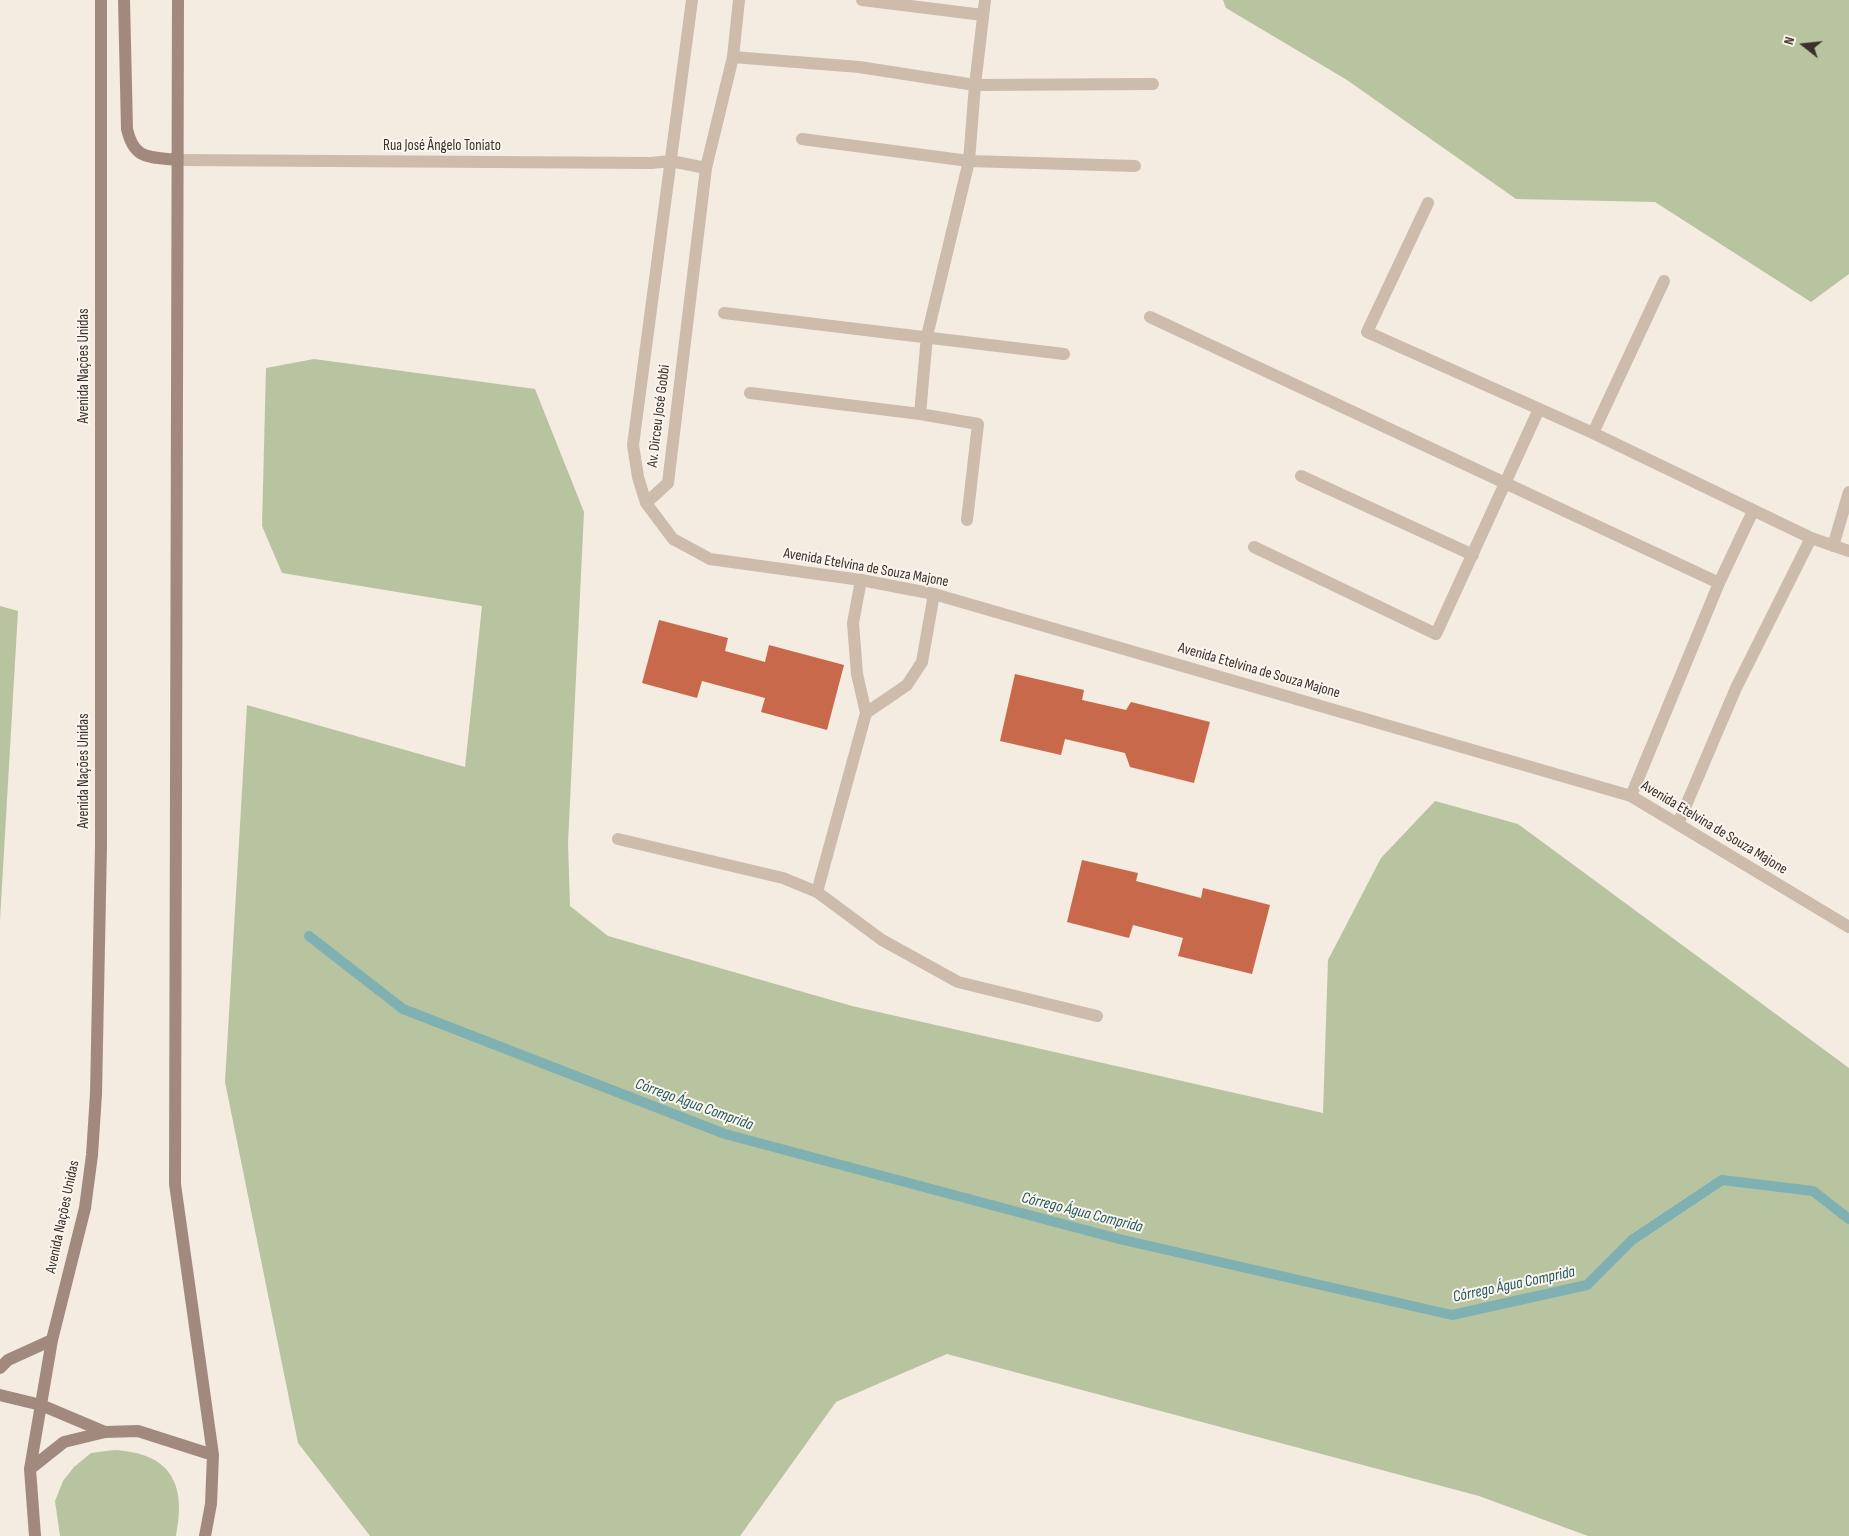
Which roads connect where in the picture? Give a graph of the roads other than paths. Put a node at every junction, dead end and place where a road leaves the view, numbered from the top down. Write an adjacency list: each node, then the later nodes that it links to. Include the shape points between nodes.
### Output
1 (101, 0): 49 (main road, Avenida Nações Unidas, via 101,846 96,1094 84,1208)
2 (124, 0): 13 (main road, via 127,129 131,144 146,157)
3 (178, 0): 13 (main road)
4 (692, 0): 14 (street, Av. Dirceu José Gobbi)
5 (739, 0): 9 (street, Av. Dirceu José Gobbi)
6 (862, 0): 8 (street)
7 (985, 0): 8 (street)
8 (983, 14): 11 (street)
9 (733, 57): 11 (street, via 859,67); 17 (street, Av. Dirceu José Gobbi)
10 (1153, 84): 11 (street)
11 (975, 85): 15 (street)
12 (802, 139): 15 (street)
13 (177, 160): 14 (street, Rua José Ângelo Toniato); 54 (main road, via 176,1184)
14 (670, 161): 17 (street, Rua José Ângelo Toniato); 31 (street, Av. Dirceu José Gobbi, via 633,445)
15 (969, 161): 16 (street); 22 (street)
16 (1135, 166)
17 (706, 168): 31 (street, Av. Dirceu José Gobbi, via 668,483)
18 (1428, 203): 25 (street, via 1367,332)
19 (1664, 281): 27 (street)
20 (724, 313): 22 (street)
21 (1150, 317): 29 (street)
22 (928, 336): 23 (street); 26 (street)
23 (1064, 354)
24 (750, 393): 26 (street)
25 (1539, 409): 27 (street); 29 (street)
26 (920, 414): 33 (street, via 978,424)
27 (1593, 433): 32 (street)
28 (1301, 476): 38 (street)
29 (1506, 482): 38 (street); 40 (street)
30 (1849, 492): 35 (street)
31 (646, 503): 39 (street, Avenida Etelvina de Souza Majone, via 673,539 710,559)
32 (1753, 510): 34 (street); 40 (street)
33 (967, 520)
34 (1811, 538): 35 (street); 44 (street, via 1736,688)
35 (1833, 546): 37 (street)
36 (1254, 548): 38 (street, via 1436,634)
37 (1849, 551)
38 (1473, 555)
39 (861, 580): 41 (street, Avenida Etelvina de Souza Majone); 42 (street, via 853,623)
40 (1719, 583): 43 (street)
41 (934, 594): 42 (street, via 922,662 907,685); 43 (street, Avenida Etelvina de Souza Majone)
42 (866, 713): 46 (street)
43 (1631, 796): 44 (street, Avenida Etelvina de Souza Majone)
44 (1678, 824): 47 (street, Avenida Etelvina de Souza Majone)
45 (618, 840): 46 (street, via 784,878)
46 (817, 892): 48 (street, via 882,940 958,982)
47 (1849, 927)
48 (1097, 1016)
49 (52, 1340): 50 (main road, via 8,1360); 52 (main road, Avenida Nações Unidas)
50 (0, 1368)
51 (0, 1395): 52 (main road)
52 (41, 1405): 53 (main road); 55 (main road, Avenida Nações Unidas)
53 (105, 1432): 54 (main road, via 138,1431); 55 (main road, via 64,1442)
54 (213, 1455): 57 (main road, via 211,1504)
55 (30, 1469): 56 (main road, Avenida Nações Unidas)
56 (34, 1536)
57 (205, 1536)

